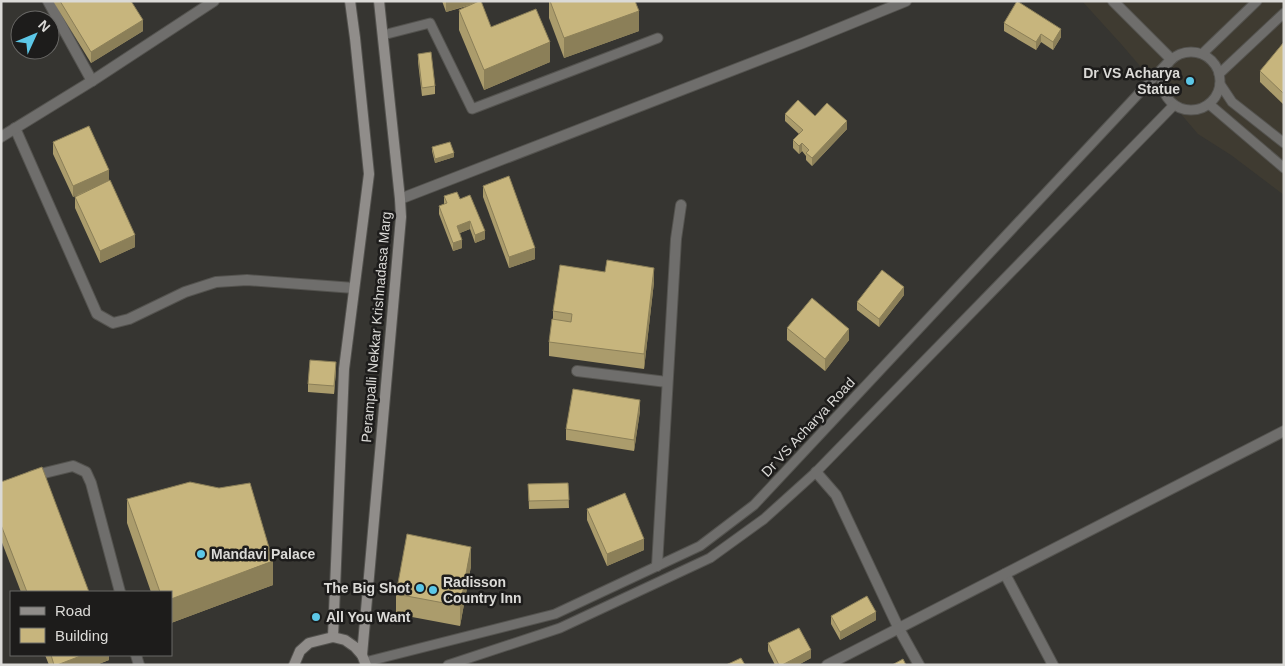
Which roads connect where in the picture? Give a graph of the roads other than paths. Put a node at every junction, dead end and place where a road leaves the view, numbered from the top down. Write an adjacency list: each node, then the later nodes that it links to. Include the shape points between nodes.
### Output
1 (48, 1): 14 (street)
2 (214, 1): 14 (street)
3 (350, 1): 24 (main road, Perampalli Nekkar Krishnadasa Marg, via 369,174)
4 (379, 1): 9 (main road, Perampalli Nekkar Krishnadasa Marg)
5 (906, 1): 22 (street)
6 (1113, 1): 12 (street)
7 (1257, 1): 11 (lane)
8 (1284, 13): 13 (lane)
9 (383, 35): 10 (lane, via 430,23 472,109); 22 (main road, Perampalli Nekkar Krishnadasa Marg)
10 (658, 38)
11 (1202, 54): 12 (lane, via 1186,52); 13 (lane, via 1216,66)
12 (1171, 59): 17 (lane, via 1165,66 1162,87); 30 (lane, Dr VS Acharya Road, via 754,505 700,546)
13 (1219, 74): 15 (lane)
14 (92, 80): 18 (street)
15 (1220, 84): 16 (lane); 20 (lane, via 1232,102)
16 (1209, 104): 17 (lane, via 1192,110); 21 (lane)
17 (1174, 105): 28 (lane)
18 (15, 128): 19 (street); 24 (street, via 97,314 113,323 216,282 247,280)
19 (1, 137)
20 (1284, 142)
21 (1284, 168)
22 (400, 199): 35 (main road, Perampalli Nekkar Krishnadasa Marg)
23 (681, 205): 26 (street)
24 (354, 288): 34 (main road, Perampalli Nekkar Krishnadasa Marg, via 344,369)
25 (577, 371): 26 (street)
26 (668, 382): 30 (street)
27 (1284, 431): 31 (street)
28 (816, 472): 33 (street, via 836,495); 37 (lane, via 764,519 710,558 560,628)
29 (26, 477): 32 (street, via 73,466 86,472)
30 (657, 566): 35 (lane, Dr VS Acharya Road, via 555,614)
31 (1005, 574): 33 (street); 40 (street)
32 (120, 591)
33 (899, 628): 38 (street); 39 (street)
34 (333, 637): 35 (main road, via 355,647); 36 (main road, via 309,643 300,651)
35 (364, 661)
36 (294, 665)
37 (448, 665)
38 (827, 665)
39 (919, 665)
40 (1053, 665)

